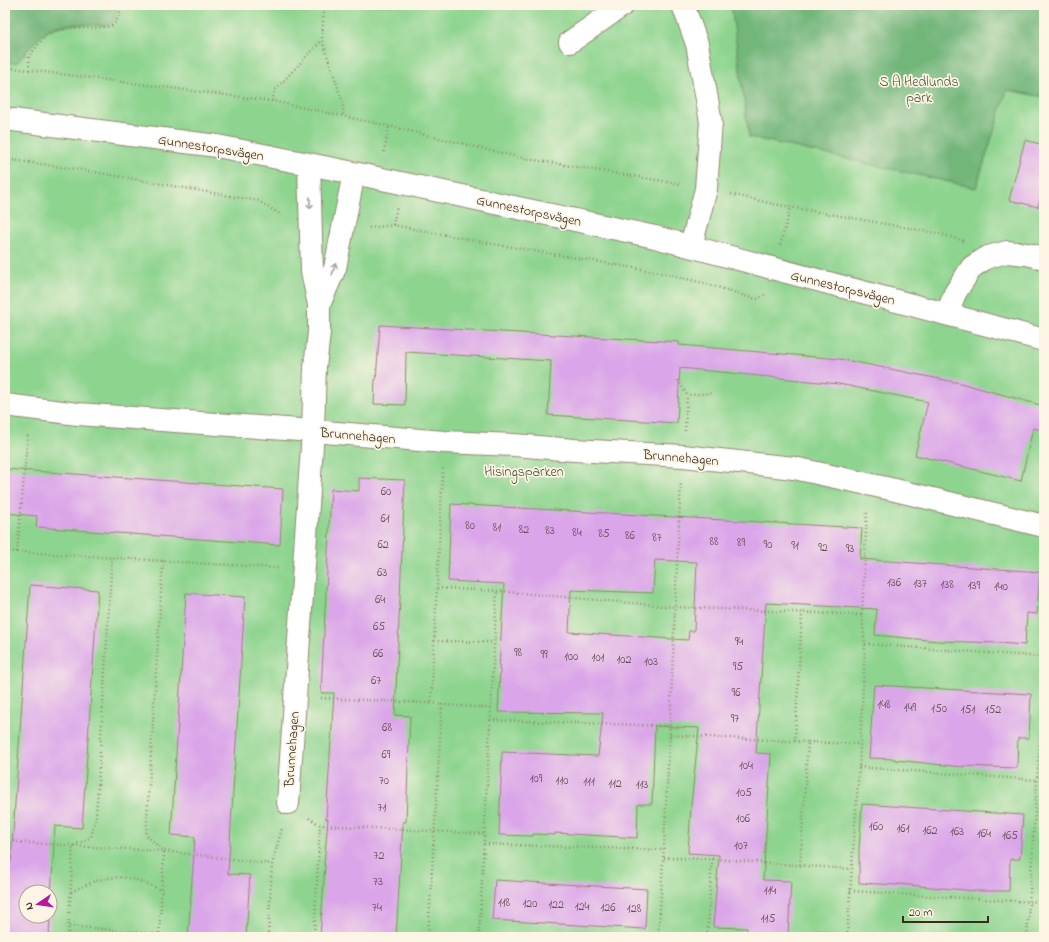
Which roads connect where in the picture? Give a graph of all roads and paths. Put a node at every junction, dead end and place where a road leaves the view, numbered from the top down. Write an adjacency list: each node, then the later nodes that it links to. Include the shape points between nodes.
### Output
1 (120, 5): 8 (path, via 120,14 116,23 111,26 56,30 47,34 29,56)
2 (324, 5): 5 (path)
3 (624, 5): 6 (street)
4 (683, 5): 17 (street, via 697,44 711,122)
5 (322, 40): 9 (path, via 275,90); 10 (path, via 343,103)
6 (570, 42)
7 (5, 67): 8 (path)
8 (29, 70): 9 (path)
9 (272, 101): 10 (path)
10 (343, 116): 12 (path)
11 (5, 119): 15 (street, Gunnestorpsvägen, via 217,146)
12 (389, 126): 13 (path); 17 (path, via 522,158)
13 (383, 157)
14 (5, 159): 19 (path, via 83,170 258,202 297,225)
15 (309, 164): 16 (street, Gunnestorpsvägen); 19 (street, Brunnehagen, one-way to 19)
16 (354, 173): 20 (street, Brunnehagen); 21 (street, Gunnestorpsvägen)
17 (706, 188): 18 (path); 21 (street)
18 (791, 207): 22 (path, via 937,233 974,245); 24 (path)
19 (311, 227): 25 (street, Brunnehagen, via 312,271)
20 (343, 227): 24 (path, via 367,228 393,224 653,271 758,299 766,295); 25 (street, Brunnehagen, one-way to 20, via 335,268)
21 (691, 246): 24 (street, Gunnestorpsvägen)
22 (988, 258): 23 (street, via 1007,252); 26 (street, via 972,267 955,293)
23 (1044, 258)
24 (773, 269): 26 (street, Gunnestorpsvägen)
25 (319, 305): 33 (street, Brunnehagen)
26 (947, 314): 27 (street, Gunnestorpsvägen)
27 (1044, 340)
28 (678, 380): 30 (path)
29 (712, 393): 30 (path)
30 (687, 395): 35 (path)
31 (5, 405): 32 (street, Brunnehagen)
32 (30, 408): 33 (street, Brunnehagen, via 78,414); 39 (path)
33 (313, 430): 34 (street, Brunnehagen); 42 (street, Brunnehagen)
34 (444, 442): 35 (street, Brunnehagen); 43 (path)
35 (683, 456): 36 (street, Brunnehagen, via 794,468); 45 (path)
36 (869, 485): 37 (street, Brunnehagen); 47 (path)
37 (1044, 526)
38 (5, 551): 39 (path)
39 (17, 552): 40 (path)
40 (112, 557): 41 (path); 72 (path, via 96,818 91,837)
41 (163, 560): 42 (path); 74 (path, via 146,835)
42 (303, 569): 53 (street, Brunnehagen)
43 (437, 588): 44 (path); 48 (path)
44 (497, 592): 45 (path); 49 (path)
45 (675, 607): 46 (path); 59 (path)
46 (802, 613): 47 (path); 61 (path)
47 (862, 615): 50 (path)
48 (434, 641): 49 (path); 54 (path)
49 (494, 642): 56 (path)
50 (865, 644): 51 (path); 63 (path)
51 (1044, 657)
52 (1044, 692): 57 (path)
53 (295, 697): 54 (path); 66 (street, Brunnehagen)
54 (431, 703): 55 (path)
55 (442, 705): 56 (path); 68 (path)
56 (491, 708): 58 (path)
57 (1043, 717): 65 (path)
58 (490, 720): 59 (path); 69 (path)
59 (670, 726): 60 (path)
60 (670, 735): 61 (path); 73 (path)
61 (795, 741): 62 (path)
62 (808, 742): 63 (path); 78 (path)
63 (860, 744): 64 (path)
64 (859, 767): 65 (path); 79 (path)
65 (1037, 780): 84 (path)
66 (288, 803): 67 (path); 77 (path)
67 (320, 825): 68 (path); 89 (path)
68 (435, 831): 69 (path); 90 (path)
69 (484, 834): 71 (path)
70 (5, 841): 72 (path)
71 (484, 844): 73 (path); 91 (path)
72 (73, 846): 74 (path); 82 (path)
73 (664, 850): 75 (path)
74 (164, 851): 77 (path); 80 (path)
75 (664, 858): 76 (path); 92 (path)
76 (712, 859): 78 (path); 93 (path)
77 (272, 864): 88 (path)
78 (800, 865): 79 (path)
79 (851, 869): 81 (path)
80 (162, 891): 82 (path, via 133,879 111,876 87,883); 86 (path)
81 (850, 891): 84 (path); 94 (path)
82 (71, 892): 85 (path)
83 (1044, 900): 84 (path)
84 (1030, 902): 95 (path)
85 (68, 926): 86 (path); 87 (path)
86 (159, 935)
87 (68, 937)
88 (268, 937)
89 (314, 937)
90 (428, 937)
91 (479, 937)
92 (658, 937)
93 (707, 937)
94 (847, 937)
95 (1027, 937)

